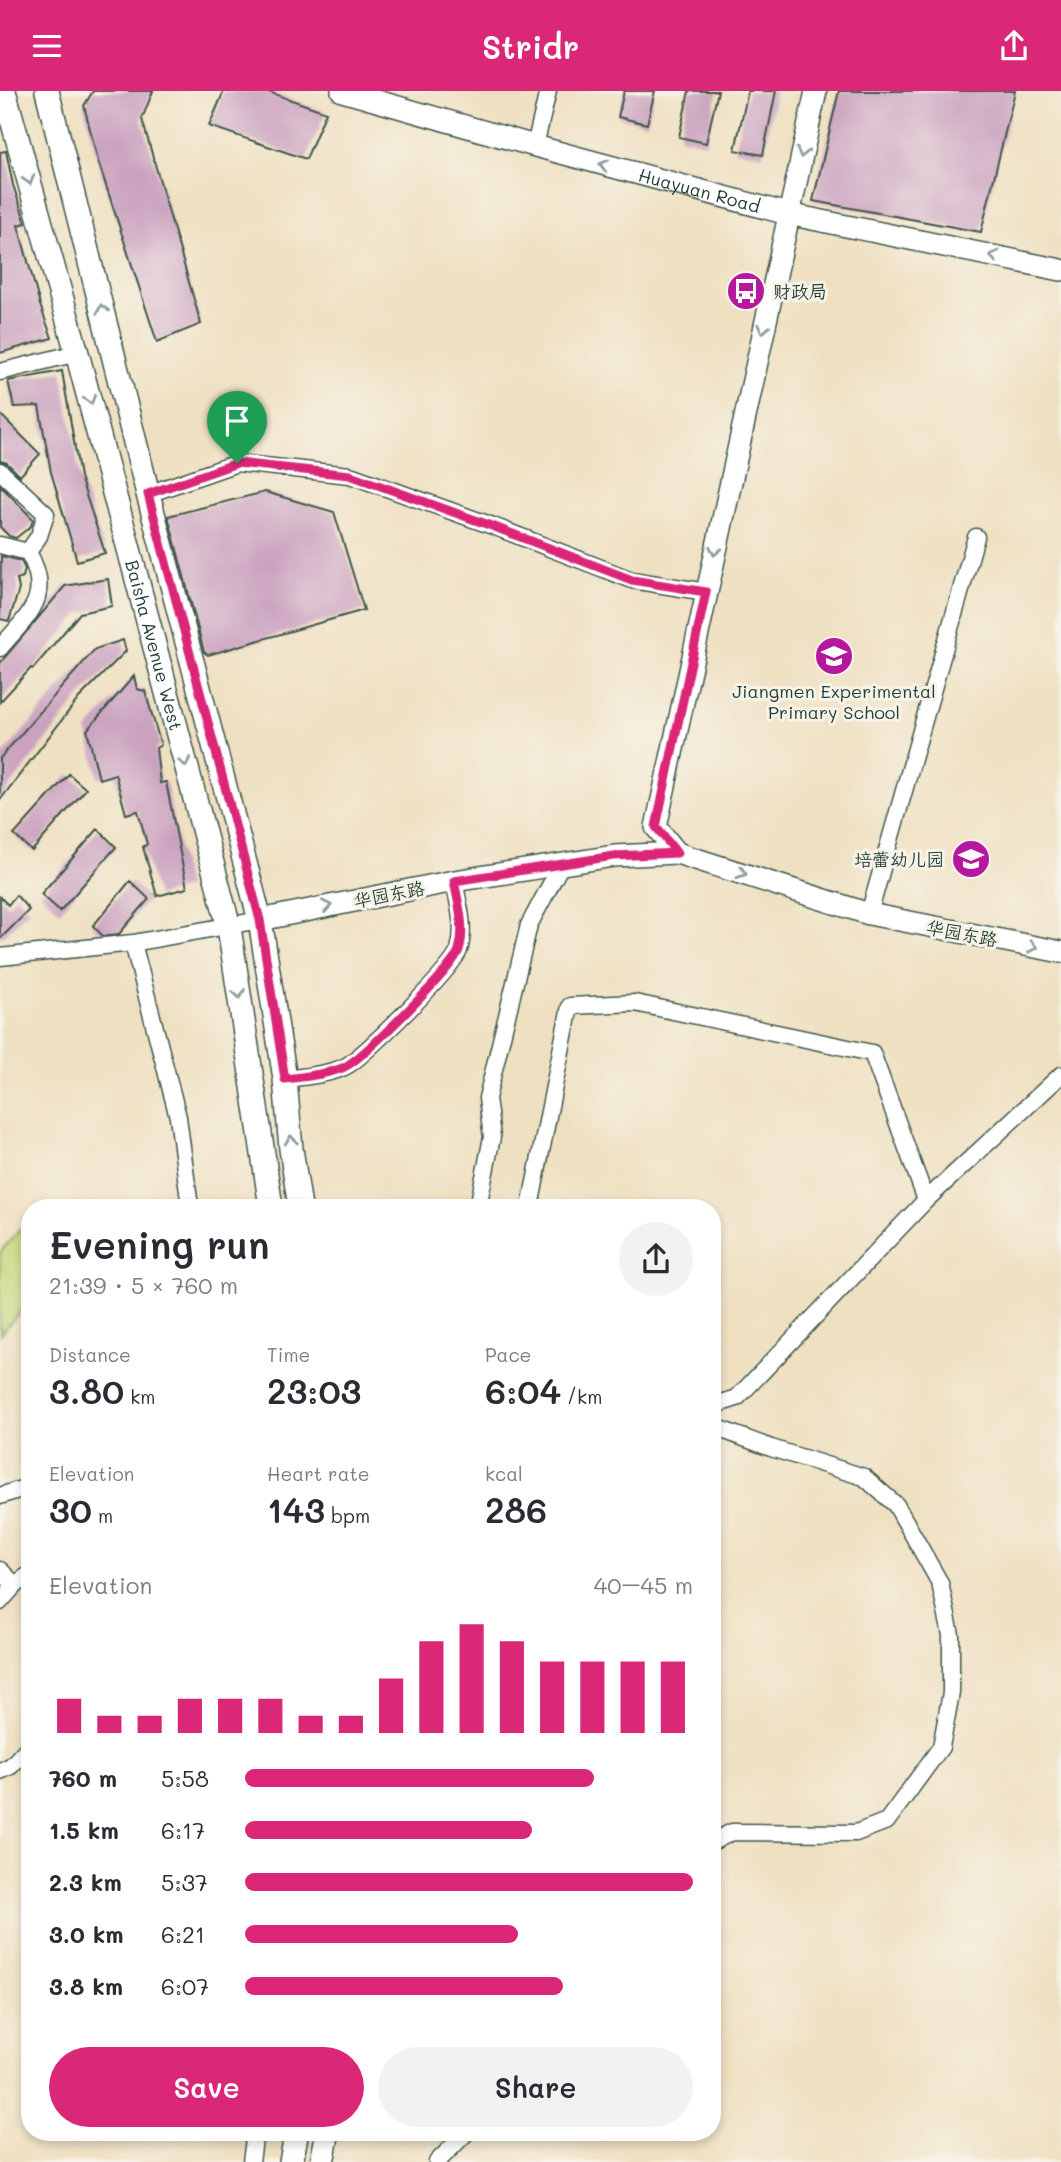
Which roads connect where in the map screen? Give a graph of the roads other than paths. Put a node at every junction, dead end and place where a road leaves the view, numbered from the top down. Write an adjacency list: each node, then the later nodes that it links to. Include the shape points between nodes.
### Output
1 (4, 91): 9 (main road, Baisha Avenue West, one-way to 9)
2 (47, 91): 12 (main road, Baisha Avenue West, one-way to 2)
3 (342, 91): 6 (street, Huayuan Road)
4 (548, 91): 6 (street)
5 (816, 91): 7 (street, one-way to 7)
6 (535, 146): 7 (street, Huayuan Road, one-way to 6)
7 (788, 214): 8 (street, Huayuan Road, one-way to 7); 16 (street, one-way to 16)
8 (1061, 270)
9 (77, 353): 10 (street); 23 (main road, Baisha Avenue West, one-way to 23)
10 (0, 372)
11 (0, 471): 15 (street, via 46,514)
12 (148, 494): 16 (street, via 237,463 350,475 632,580); 22 (main road, Baisha Avenue West)
13 (976, 537): 21 (street)
14 (0, 545): 15 (street)
15 (28, 552): 17 (street, via 40,584 36,606)
16 (706, 592): 18 (street, via 656,827)
17 (0, 648)
18 (677, 853): 19 (street, 华园东路); 21 (street, 华园东路, one-way to 21)
19 (561, 865): 20 (street, 华园东路); 32 (street, via 529,925 486,1098 492,1137)
20 (454, 881): 22 (street, 华园东路, one-way to 20); 28 (street, via 462,936 450,967 346,1067)
21 (869, 914): 25 (street, 华园东路, one-way to 25)
22 (260, 920): 23 (street, 华园东路); 28 (main road, Baisha Avenue West)
23 (229, 927): 24 (street, 华园东路); 30 (main road, Baisha Avenue West, one-way to 30)
24 (133, 943): 26 (street, 华园东路); 29 (street, via 178,1117)
25 (1061, 952)
26 (0, 957)
27 (1061, 1075): 34 (street)
28 (285, 1079): 31 (main road, Baisha Avenue West, one-way to 28)
29 (189, 1199)
30 (270, 1199)
31 (299, 1199)
32 (480, 1199)
33 (532, 1199): 34 (street, via 570,1006 635,1003 872,1053)
34 (926, 1200): 35 (street, via 737,1398)
35 (721, 1403)
36 (721, 1429): 45 (street, via 864,1477 896,1505 940,1583 951,1635 951,1693 941,1747 887,1821 856,1833 732,1832)
37 (21, 1489): 38 (street)
38 (0, 1496)
39 (0, 1570): 41 (street)
40 (21, 1581): 41 (street)
41 (15, 1585): 42 (street)
42 (0, 1602)
43 (21, 1755): 44 (street)
44 (0, 1771)
45 (721, 1838)
46 (254, 2141): 50 (street)
47 (295, 2141): 51 (main road)
48 (326, 2141): 52 (main road)
49 (458, 2141): 53 (street)
50 (251, 2162)
51 (291, 2162)
52 (322, 2162)
53 (437, 2162)

